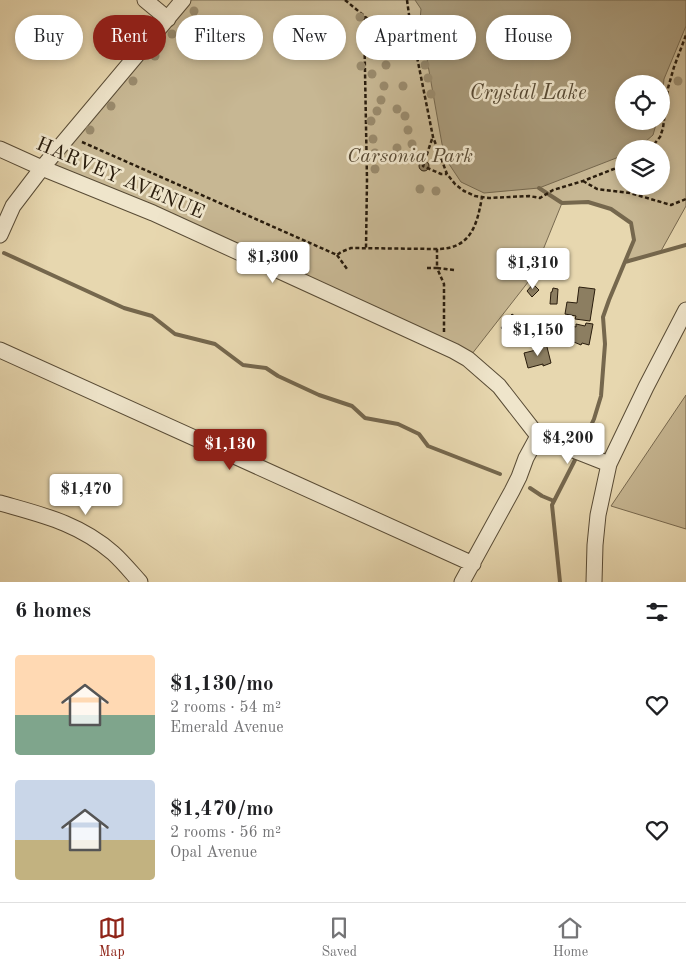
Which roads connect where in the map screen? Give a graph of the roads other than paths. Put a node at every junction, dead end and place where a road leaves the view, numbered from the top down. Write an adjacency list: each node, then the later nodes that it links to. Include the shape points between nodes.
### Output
1 (145, 0): 3 (street)
2 (184, 0): 3 (street)
3 (168, 19): 5 (street)
4 (0, 149): 5 (street, HARVEY AVENUE)
5 (42, 168): 6 (street, via 13,206); 9 (street, HARVEY AVENUE, via 153,213 444,346 468,359 499,386)
6 (0, 235)
7 (686, 310): 10 (street)
8 (0, 350): 12 (street)
9 (538, 436): 10 (street, HARVEY AVENUE); 12 (street)
10 (609, 464): 15 (street, via 598,515)
11 (0, 503): 13 (street, via 80,529 114,554)
12 (472, 564): 14 (street)
13 (140, 582)
14 (462, 582)
15 (594, 582)

